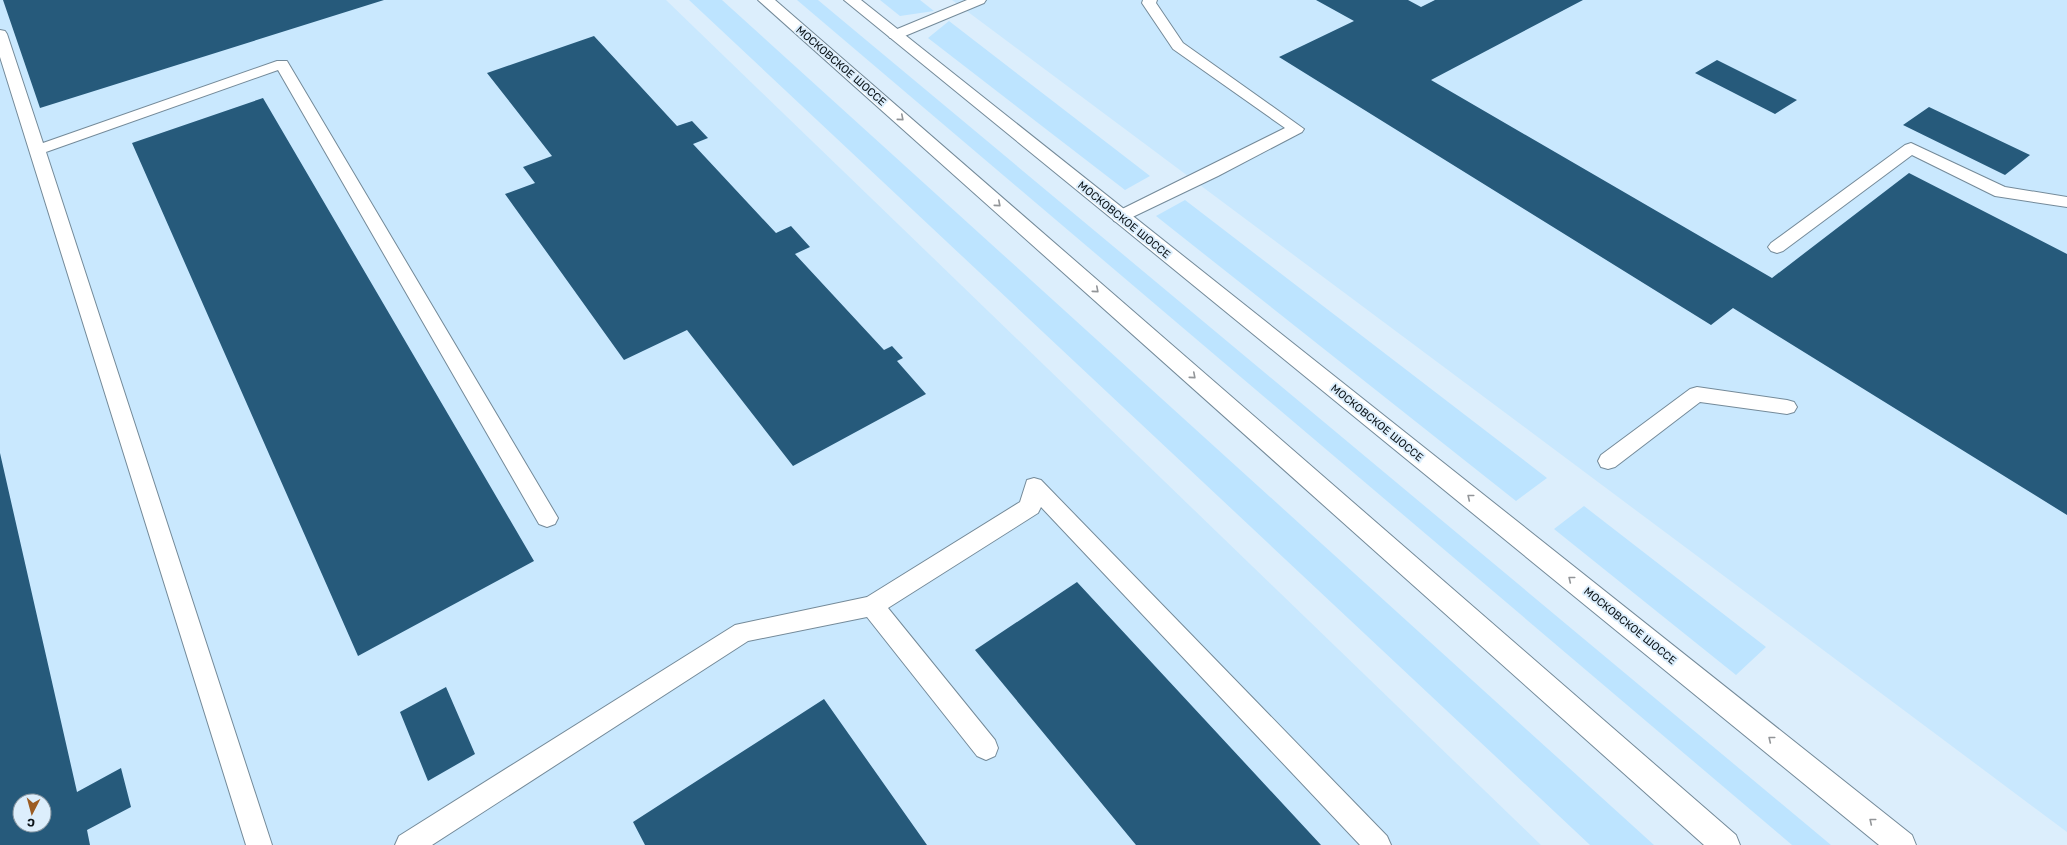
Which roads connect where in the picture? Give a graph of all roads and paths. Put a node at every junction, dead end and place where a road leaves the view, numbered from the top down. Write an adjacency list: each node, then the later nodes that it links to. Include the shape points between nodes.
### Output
1 (766, 0): 19 (main road, МОСКОВСКОЕ ШОССЕ, one-way to 19)
2 (852, 0): 6 (main road, МОСКОВСКОЕ ШОССЕ)
3 (979, 0): 6 (lane)
4 (1150, 0): 9 (lane, via 1149,3 1178,46 1296,129)
5 (0, 34): 7 (lane)
6 (895, 35): 9 (main road, МОСКОВСКОЕ ШОССЕ)
7 (37, 150): 13 (lane, via 282,64); 16 (lane)
8 (2067, 202): 10 (lane, via 2001,192 1912,148)
9 (1120, 217): 20 (main road, МОСКОВСКОЕ ШОССЕ, one-way to 9)
10 (1778, 247)
11 (1787, 407): 12 (lane, via 1697,394)
12 (1608, 461)
13 (547, 518)
14 (872, 606): 15 (lane); 17 (lane, via 743,632); 18 (lane, via 1030,507 1034,486)
15 (986, 748)
16 (259, 845)
17 (408, 845)
18 (1378, 845)
19 (1726, 845)
20 (1902, 845)

